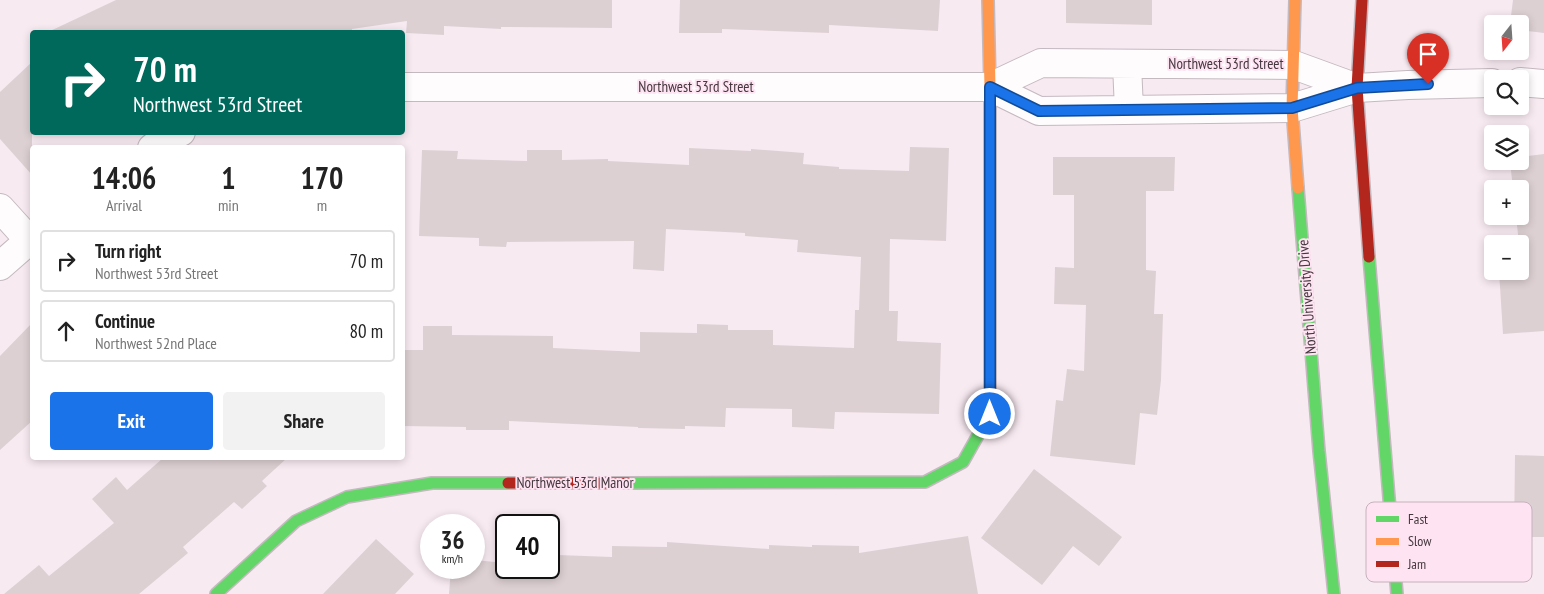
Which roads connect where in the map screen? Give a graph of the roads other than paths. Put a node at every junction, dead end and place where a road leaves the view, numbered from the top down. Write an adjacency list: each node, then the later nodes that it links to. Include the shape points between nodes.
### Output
1 (988, 0): 10 (street)
2 (1295, 0): 5 (street, North University Drive)
3 (1362, 0): 11 (street)
4 (1126, 64): 5 (street, Northwest 53rd Street); 10 (street, Northwest 53rd Street, via 1041,63); 13 (street)
5 (1294, 65): 11 (street, Northwest 53rd Street); 12 (street, North University Drive)
6 (1484, 83): 11 (street)
7 (1529, 83): 8 (street)
8 (1544, 84)
9 (405, 87): 10 (street, Northwest 53rd Street)
10 (990, 87): 13 (street, Northwest 53rd Street, via 1039,111); 21 (street, Northwest 53rd Manor, via 990,414 963,462 925,482 432,483 347,497 296,521)
11 (1357, 88): 12 (street, Northwest 53rd Street); 20 (street)
12 (1292, 108): 13 (street, Northwest 53rd Street); 22 (street, North University Drive, via 1319,451)
13 (1129, 110)
14 (172, 135): 15 (street)
15 (156, 145)
16 (0, 208): 17 (street)
17 (30, 238)
18 (30, 240): 19 (street)
19 (0, 266)
20 (1389, 502)
21 (216, 594)
22 (1334, 594)

